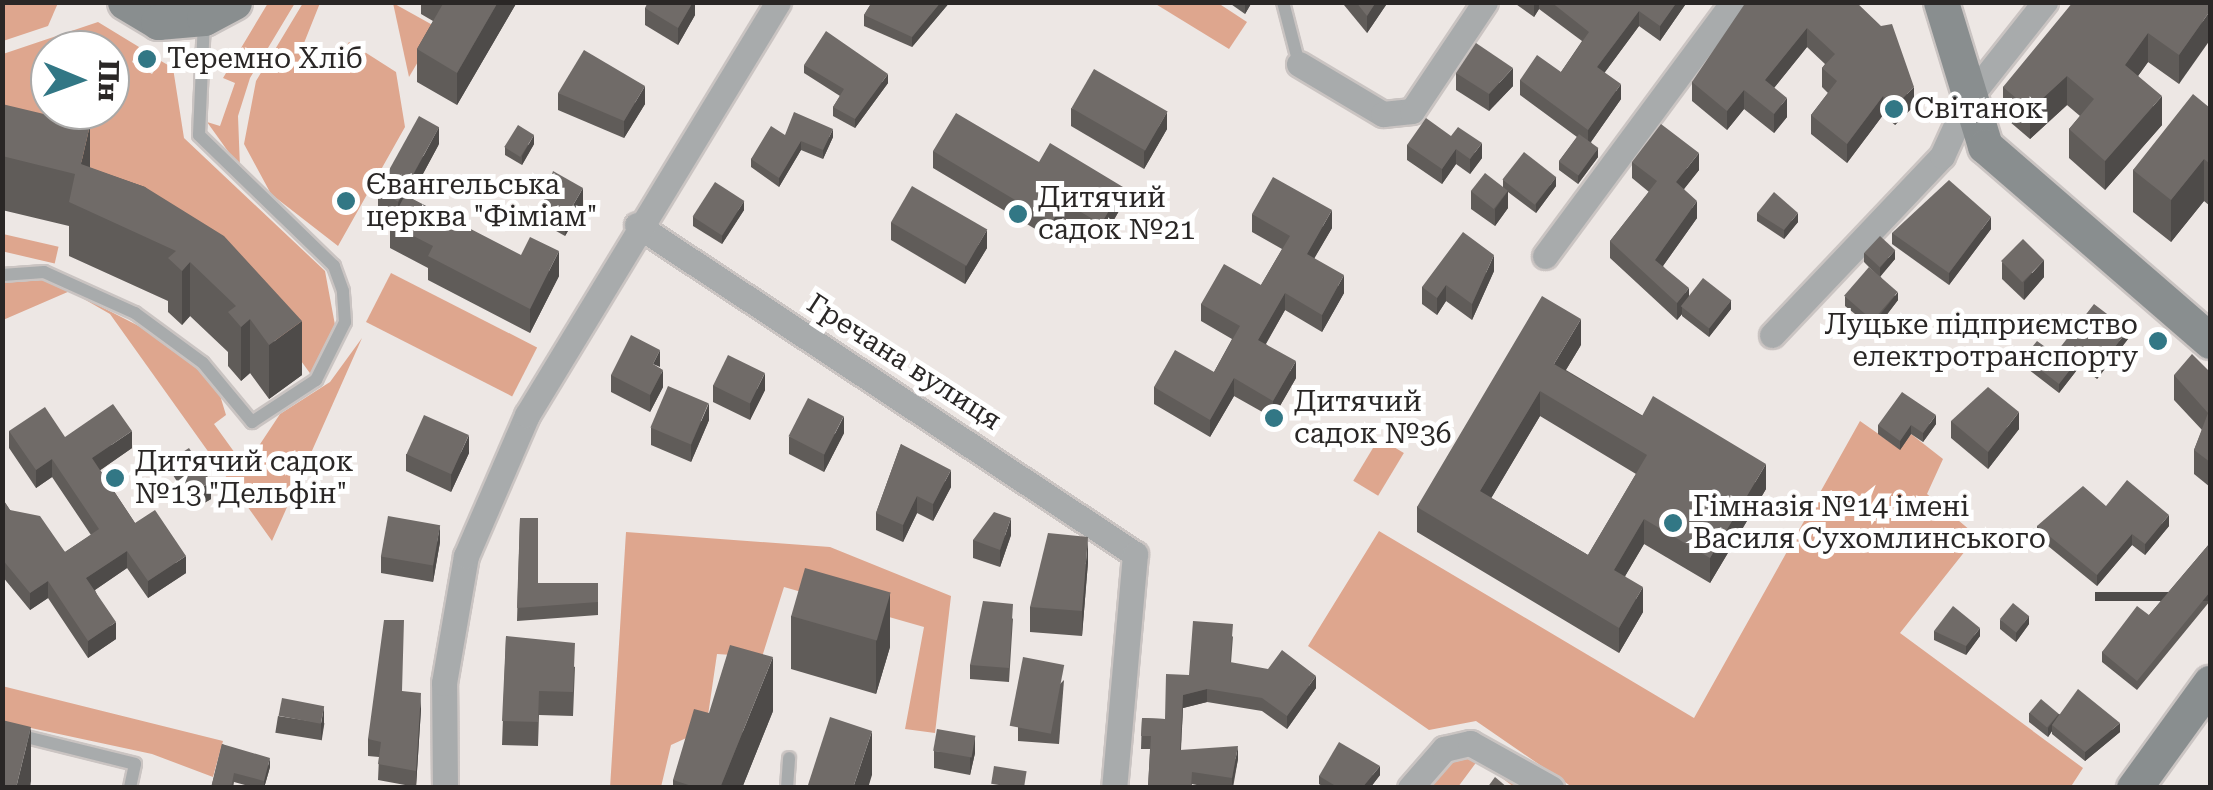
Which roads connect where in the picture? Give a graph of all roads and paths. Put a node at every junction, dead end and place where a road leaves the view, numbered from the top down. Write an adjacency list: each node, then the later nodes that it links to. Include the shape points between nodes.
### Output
1 (124, 2): 8 (main road, via 158,22)
2 (778, 2): 11 (street)
3 (1284, 2): 9 (lane)
4 (1485, 2): 9 (street, via 1412,111 1382,114)
5 (1733, 2): 12 (street)
6 (1941, 2): 10 (main road)
7 (2045, 2): 10 (street)
8 (220, 10): 13 (lane, via 198,135 334,266 345,322 316,380 252,422 203,363 135,313 44,272)
9 (1299, 64)
10 (1968, 99): 14 (street, via 1942,156); 15 (main road, via 2000,163)
11 (636, 225): 20 (street, via 526,414 466,556 444,683); 22 (street, Гречана вулиця, via 1134,554)
12 (1545, 256)
13 (2, 275)
14 (1772, 335)
15 (2210, 341)
16 (2210, 683): 25 (main road)
17 (2, 730): 19 (lane, via 135,764)
18 (790, 758): 21 (lane)
19 (130, 788)
20 (445, 788)
21 (788, 788)
22 (1114, 788)
23 (1410, 788): 24 (street, via 1444,749 1470,743)
24 (1551, 788)
25 (2134, 788)

